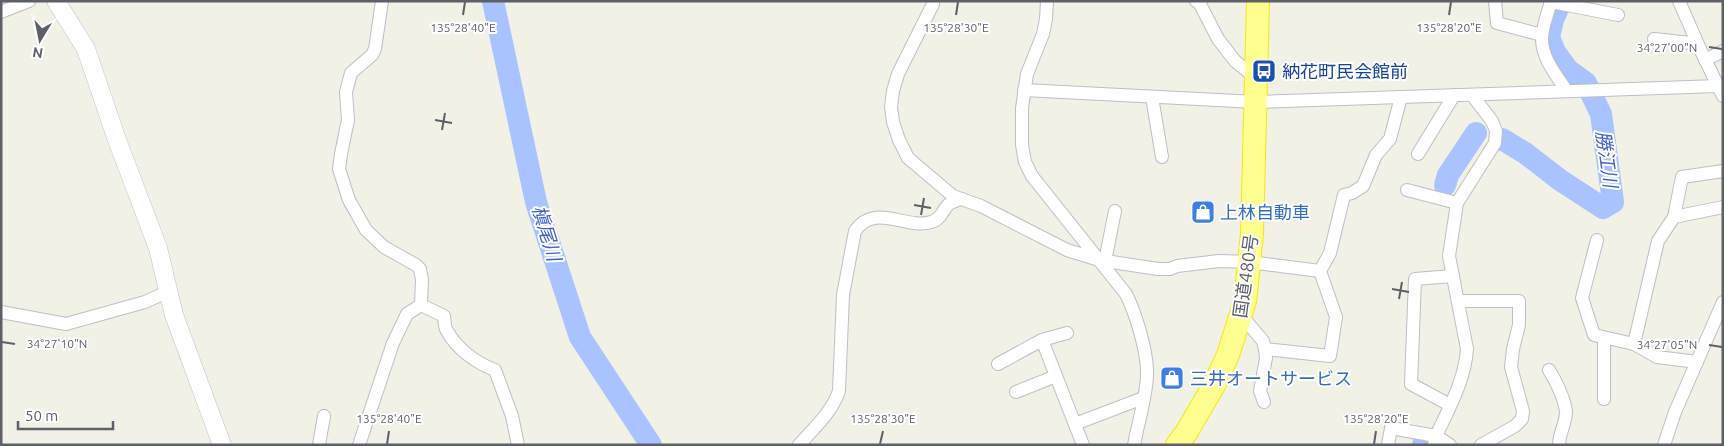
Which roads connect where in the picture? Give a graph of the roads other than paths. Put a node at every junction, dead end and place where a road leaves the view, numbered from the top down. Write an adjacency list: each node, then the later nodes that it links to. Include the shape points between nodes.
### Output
1 (29, 1): 11 (street)
2 (56, 1): 41 (street, via 86,49 116,140 158,248)
3 (382, 1): 44 (street, via 375,49 351,73 346,92 348,120 340,169 349,200 366,230 384,247 420,270)
4 (1047, 1): 20 (street, via 1043,34)
5 (1196, 1): 18 (street, via 1218,39)
6 (1258, 1): 18 (highway, 国道480号)
7 (1495, 1): 13 (street, via 1497,23)
8 (1679, 1): 15 (street)
9 (1555, 3): 12 (street); 13 (street)
10 (933, 4): 31 (street, via 898,74 892,92 893,122 908,158 940,186)
11 (1, 12)
12 (1618, 15)
13 (1542, 35): 21 (street, via 1548,61)
14 (1654, 39): 15 (street, via 1691,43)
15 (1696, 40): 17 (street)
16 (1723, 51): 17 (street)
17 (1705, 60): 19 (street)
18 (1256, 78): 26 (highway, 国道480号)
19 (1721, 89): 21 (street)
20 (1024, 90): 24 (street); 37 (street, via 1022,145 1025,162 1032,176)
21 (1567, 91): 23 (street)
22 (1454, 95): 23 (street); 25 (street); 27 (street)
23 (1472, 95): 32 (street, via 1496,131 1494,143)
24 (1152, 97): 26 (street); 28 (street)
25 (1401, 97): 26 (street); 39 (street, via 1390,139 1376,156 1363,186 1344,194 1330,253)
26 (1256, 102): 38 (highway, 国道480号)
27 (1418, 154)
28 (1162, 157)
29 (1723, 171): 35 (street, via 1682,177)
30 (1407, 190): 32 (street)
31 (961, 199): 37 (street, via 1067,250); 68 (street, via 948,204 933,222 871,218 855,231 843,295 839,391 829,411)
32 (1457, 204): 40 (street, via 1449,256)
33 (1723, 207): 35 (street)
34 (1114, 211): 37 (street)
35 (1674, 218): 50 (street, via 1658,241)
36 (1596, 240): 48 (street, via 1582,298 1594,335)
37 (1102, 260): 38 (street, via 1170,269 1219,260); 57 (street, via 1131,305 1147,362)
38 (1249, 262): 39 (street); 46 (highway, 国道480号)
39 (1320, 271): 51 (street, via 1336,317 1330,356)
40 (1453, 276): 42 (street); 60 (street, via 1414,279 1410,384)
41 (167, 292): 45 (street, via 145,302 66,324); 64 (street)
42 (1458, 301): 60 (street, via 1468,349 1464,372); 74 (street, via 1519,301 1520,325 1511,366 1523,411 1522,419)
43 (1723, 302): 52 (street)
44 (420, 305): 66 (street, via 407,314 393,343); 67 (street, via 444,316 446,330 456,343 478,363 495,370 512,416)
45 (1, 312)
46 (1242, 316): 51 (street, via 1263,341); 71 (highway, 国道480号, via 1213,387)
47 (1067, 333): 49 (street)
48 (1604, 338): 50 (street); 58 (street)
49 (1042, 340): 53 (street); 55 (street)
50 (1634, 344): 52 (street, via 1657,358)
51 (1265, 349): 59 (street, via 1260,391)
52 (1697, 362): 76 (street, via 1674,412)
53 (998, 364)
54 (1549, 370): 75 (street, via 1566,413 1559,436)
55 (1056, 376): 56 (street); 62 (street)
56 (1016, 392)
57 (1143, 398): 62 (street); 70 (street)
58 (1604, 399)
59 (1264, 402)
60 (1450, 405): 63 (street)
61 (324, 416): 65 (street)
62 (1075, 424): 69 (street)
63 (1435, 440): 72 (street, via 1391,428); 73 (street)
64 (222, 445)
65 (319, 445)
66 (359, 445)
67 (518, 445)
68 (800, 445)
69 (1083, 445)
70 (1134, 445)
71 (1176, 445)
72 (1388, 445)
73 (1450, 445)
74 (1481, 445)
75 (1560, 445)
76 (1664, 445)

